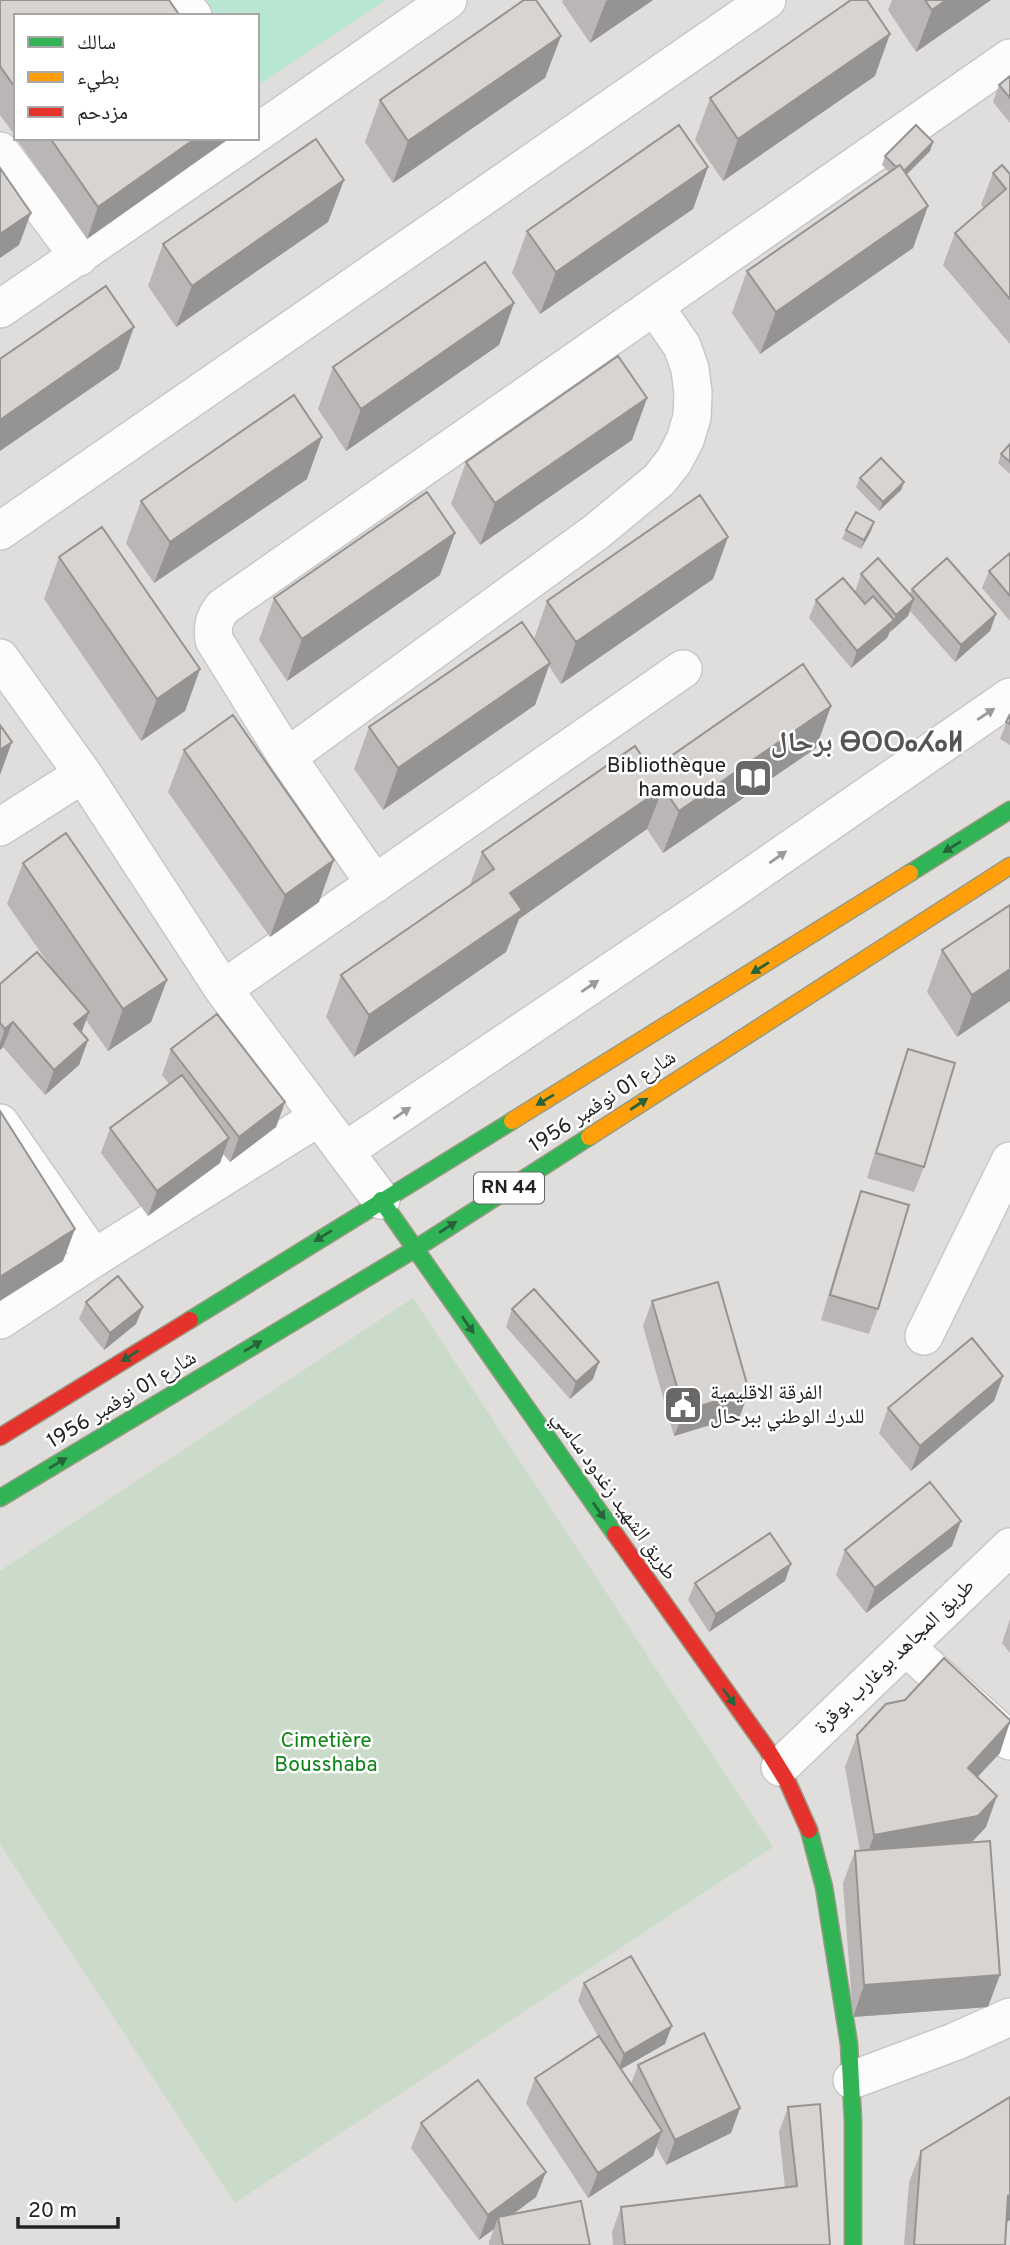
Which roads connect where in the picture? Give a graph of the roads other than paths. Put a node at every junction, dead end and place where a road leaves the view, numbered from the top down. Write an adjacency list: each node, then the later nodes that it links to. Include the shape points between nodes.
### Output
1 (180, 0): 4 (street)
2 (448, 0): 6 (street)
3 (767, 0): 12 (street)
4 (191, 14)
5 (1010, 58): 10 (street)
6 (260, 122)
7 (236, 140): 9 (street)
8 (0, 151): 9 (street)
9 (79, 257): 11 (street)
10 (655, 307): 16 (street, via 682,346 693,393 685,440 659,480 596,532); 16 (street, via 215,616 214,640)
11 (0, 309)
12 (0, 531)
13 (0, 657): 17 (street)
14 (682, 669): 21 (street)
15 (1010, 697): 25 (street, one-way to 15)
16 (287, 757): 21 (street)
17 (83, 774): 19 (street); 22 (street)
18 (1010, 810): 27 (main road, شارع 01 نوفمبر 1956 / RN 44, one-way to 27)
19 (0, 827)
20 (1010, 866): 28 (main road, شارع 01 نوفمبر 1956 / RN 44, one-way to 20)
21 (375, 884): 22 (street)
22 (223, 989): 23 (street)
23 (319, 1116): 25 (street); 29 (street)
24 (0, 1123): 29 (street)
25 (345, 1151): 27 (street)
26 (1010, 1161): 31 (street)
27 (382, 1200): 28 (main road, طريق الشهيد زغدود ساسي); 32 (main road, شارع 01 نوفمبر 1956 / RN 44, one-way to 32)
28 (415, 1249): 33 (main road, شارع 01 نوفمبر 1956 / RN 44, one-way to 28); 37 (main road, طريق الشهيد زغدود ساسي, one-way to 37)
29 (94, 1258): 30 (street)
30 (0, 1320)
31 (924, 1336)
32 (0, 1437)
33 (0, 1498)
34 (1010, 1547): 35 (street, طريق المجاهد بوغارب بوقرة)
35 (906, 1647): 36 (street); 37 (street, طريق المجاهد بوغارب بوقرة)
36 (1010, 1741)
37 (780, 1766): 39 (main road, طريق الشهيد زغدود ساسي, via 812,1837 824,1886)
38 (1010, 2017): 39 (street)
39 (852, 2080): 40 (main road, طريق الشهيد زغدود ساسي)
40 (853, 2245)

